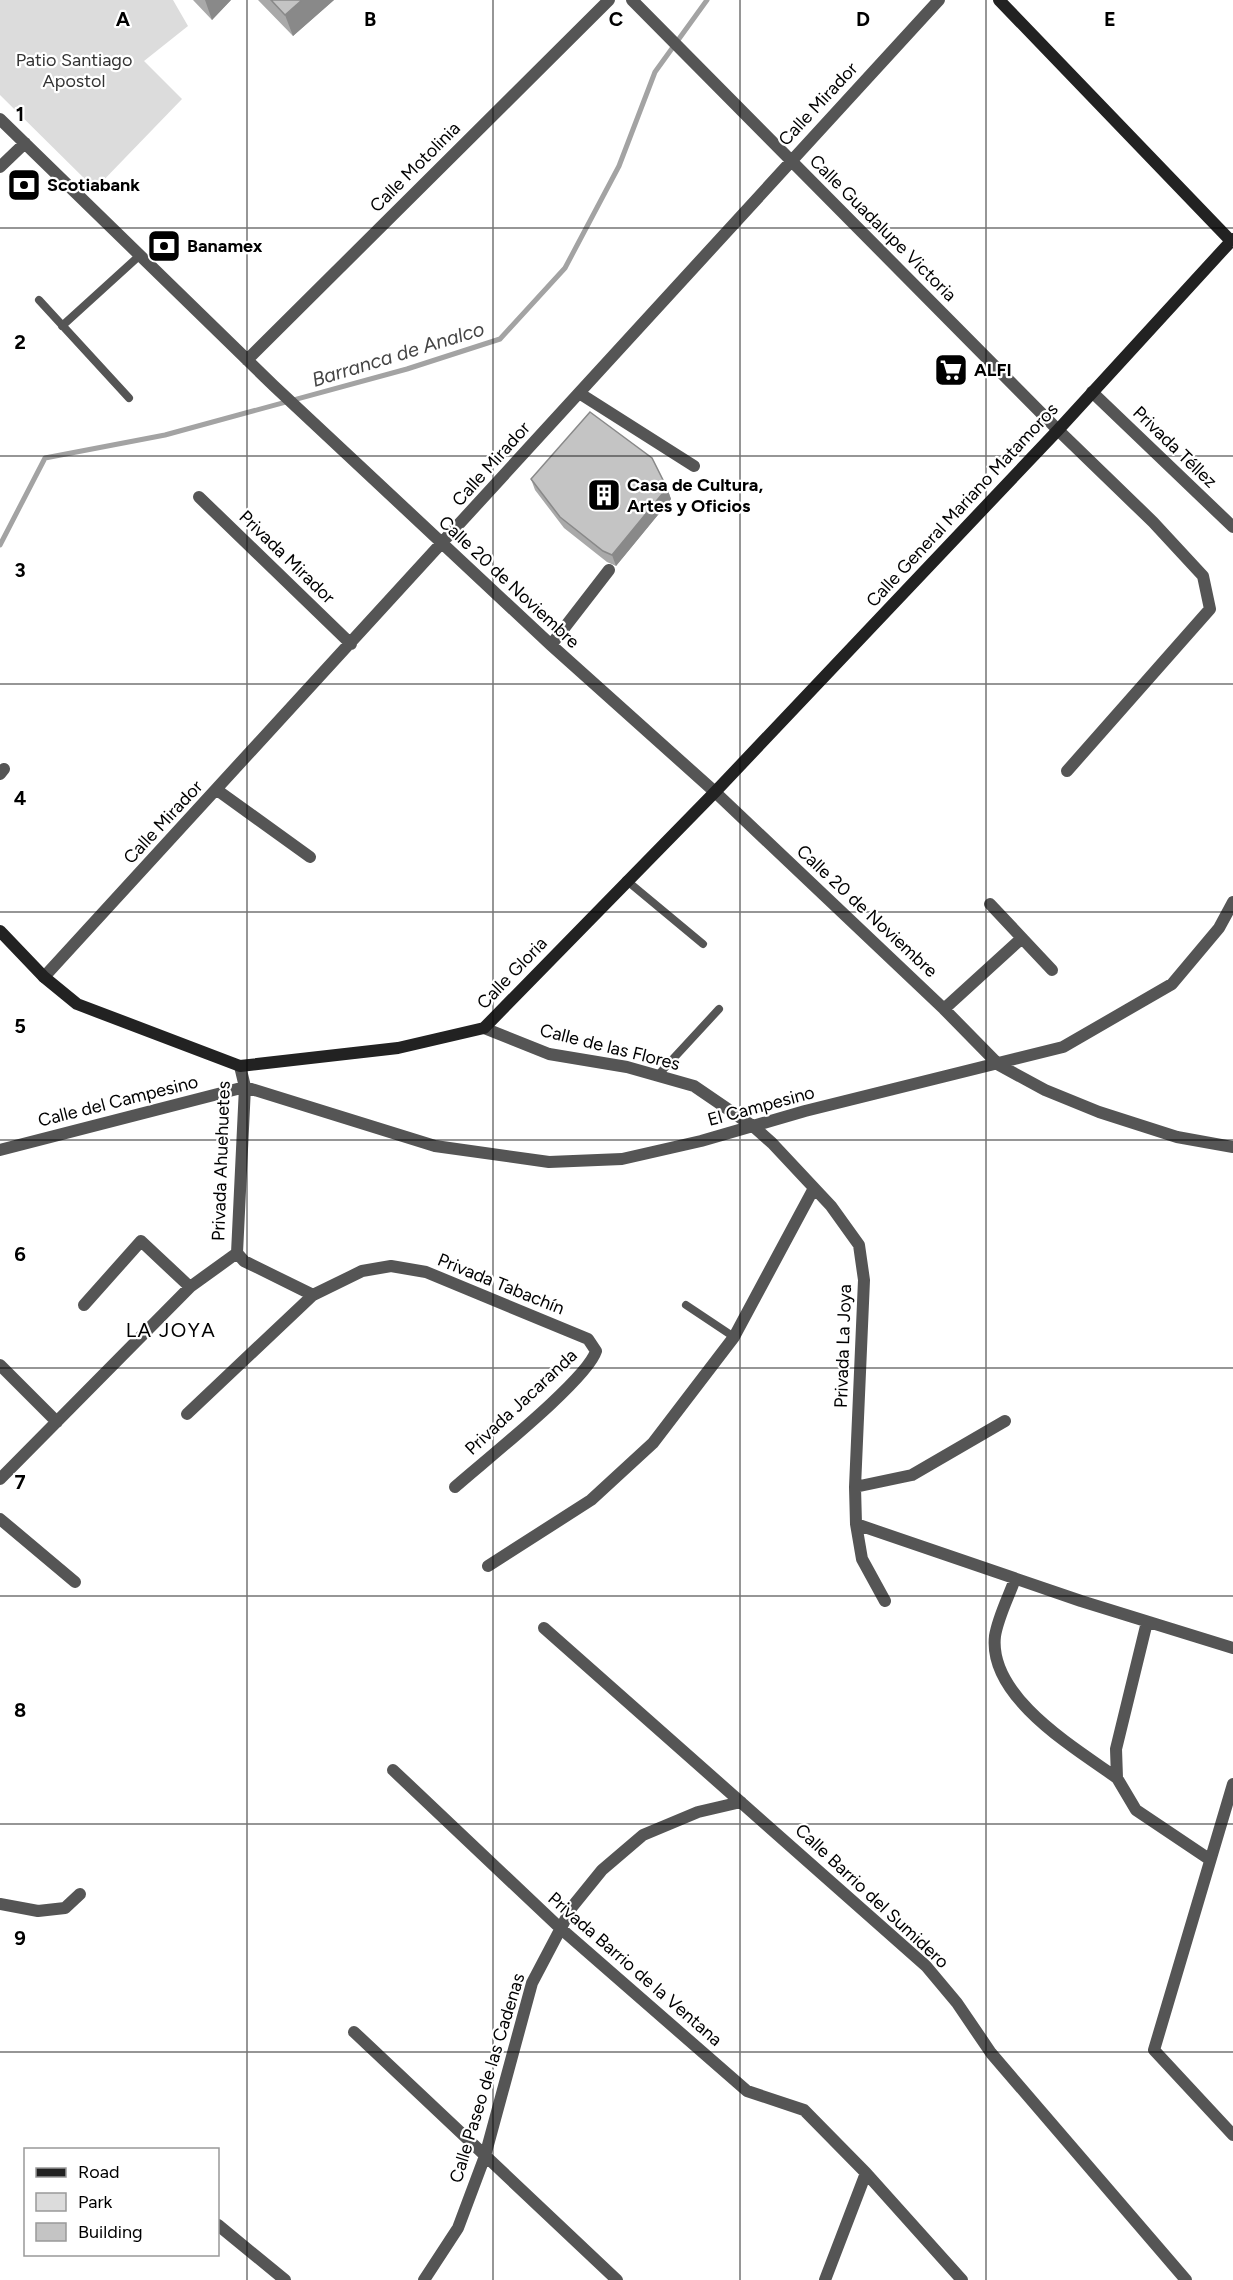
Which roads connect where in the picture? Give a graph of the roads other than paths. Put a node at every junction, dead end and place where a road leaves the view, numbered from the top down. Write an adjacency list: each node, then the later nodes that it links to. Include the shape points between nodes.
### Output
1 (609, 0): 13 (street, Calle Motolinia)
2 (632, 0): 7 (street, Calle Guadalupe Victoria)
3 (939, 0): 7 (street, Calle Mirador)
4 (999, 0): 9 (main road)
5 (0, 119): 6 (street, Calle 20 de Noviembre)
6 (25, 143): 8 (street); 10 (street, Calle 20 de Noviembre)
7 (791, 160): 15 (street, Calle Mirador); 17 (street, Calle Guadalupe Victoria)
8 (0, 167)
9 (1232, 241): 14 (main road, Calle General Mariano Matamoros)
10 (139, 256): 12 (lane); 13 (street, Calle 20 de Noviembre)
11 (39, 300): 12 (lane)
12 (62, 326): 16 (lane)
13 (247, 360): 21 (street, Calle 20 de Noviembre)
14 (1092, 392): 17 (main road, Calle General Mariano Matamoros); 20 (street, Privada Téllez)
15 (579, 393): 18 (street); 21 (street, Calle Mirador)
16 (129, 398)
17 (1058, 430): 25 (street, Calle Guadalupe Victoria, via 1203,576 1210,609); 27 (main road, Calle General Mariano Matamoros)
18 (694, 466)
19 (198, 497): 23 (street, Privada Mirador)
20 (1233, 527)
21 (442, 545): 23 (street, Calle Mirador); 24 (street, Calle 20 de Noviembre)
22 (609, 570): 24 (street)
23 (351, 644): 26 (street, Calle Mirador)
24 (551, 645): 27 (street, Calle 20 de Noviembre)
25 (1067, 771)
26 (217, 790): 28 (street); 36 (street, Calle Mirador)
27 (715, 792): 29 (main road, Calle Gloria); 38 (street, Calle 20 de Noviembre)
28 (310, 857)
29 (626, 880): 34 (lane); 39 (main road, Calle Gloria)
30 (1233, 902): 40 (street, El Campesino, via 1219,928 1172,984 1063,1047)
31 (990, 904): 33 (street)
32 (0, 932): 36 (main road)
33 (1022, 938): 35 (street); 38 (street)
34 (703, 944)
35 (1052, 970)
36 (44, 977): 41 (main road, via 77,1004)
37 (720, 1009): 42 (lane)
38 (944, 1009): 40 (street, Calle 20 de Noviembre)
39 (484, 1028): 41 (main road, Calle Gloria, via 398,1048); 42 (street, Calle de las Flores, via 549,1054)
40 (999, 1065): 44 (street, El Campesino); 45 (street, Calle 20 de Noviembre, via 1045,1090 1099,1112 1177,1137)
41 (240, 1066): 43 (street, Privada Ahuehuetes)
42 (658, 1074): 44 (street, Calle de las Flores, via 694,1086)
43 (245, 1087): 44 (street, El Campesino, via 435,1146 549,1162 622,1159); 46 (street, Calle del Campesino); 48 (street, Privada Ahuehuetes)
44 (754, 1126): 47 (street, Privada La Joya)
45 (1233, 1147)
46 (0, 1150)
47 (814, 1188): 53 (street); 61 (street, Privada La Joya, via 859,1245 864,1280)
48 (237, 1253): 49 (street, Privada Ahuehuetes); 50 (street, via 244,1261)
49 (190, 1287): 51 (street, via 141,1241); 58 (street, Privada Ahuehuetes)
50 (314, 1295): 54 (street, Privada Tabachín, via 362,1271 391,1266 426,1272); 56 (street, Privada Tabachín)
51 (84, 1305)
52 (686, 1305): 53 (lane)
53 (734, 1337): 64 (street, via 653,1443 591,1500)
54 (588, 1339): 60 (street, Privada Jacaranda, via 596,1351 574,1382)
55 (0, 1365): 58 (street)
56 (187, 1414)
57 (1005, 1420): 61 (street, via 912,1475)
58 (57, 1422): 59 (street, Privada Ahuehuetes)
59 (0, 1479)
60 (455, 1487)
61 (855, 1487): 63 (street, Privada La Joya)
62 (0, 1519): 66 (street)
63 (856, 1524): 65 (street); 67 (street, Privada La Joya, via 862,1559)
64 (488, 1566)
65 (1015, 1579): 68 (street); 72 (street, via 995,1636 999,1664 1015,1694 1048,1730)
66 (75, 1582)
67 (885, 1601)
68 (1147, 1622): 70 (street); 72 (street, via 1116,1749)
69 (544, 1628): 74 (street, Calle Barrio del Sumidero)
70 (1233, 1648)
71 (393, 1770): 78 (street, Privada Barrio de la Ventana)
72 (1117, 1778): 75 (street, via 1136,1810)
73 (1233, 1784): 75 (street)
74 (741, 1802): 78 (street, Calle Paseo de las Cadenas, via 698,1812 643,1835 602,1870); 89 (street, Calle Barrio del Sumidero, via 926,1966 991,2053)
75 (1209, 1859): 80 (street, via 1154,2050)
76 (80, 1894): 77 (street, via 64,1908 56,1909 38,1911)
77 (0, 1904)
78 (559, 1928): 81 (street, Calle Paseo de las Cadenas, via 532,1983); 82 (street, Privada Barrio de la Ventana, via 747,2091 804,2110)
79 (354, 2032): 81 (street)
80 (1233, 2135)
81 (485, 2156): 85 (street, Calle Paseo de las Cadenas, via 458,2228); 86 (street)
82 (866, 2173): 87 (street); 88 (street, Privada Barrio de la Ventana)
83 (219, 2226): 84 (street)
84 (285, 2280)
85 (424, 2280)
86 (616, 2280)
87 (825, 2280)
88 (962, 2280)
89 (1186, 2280)

